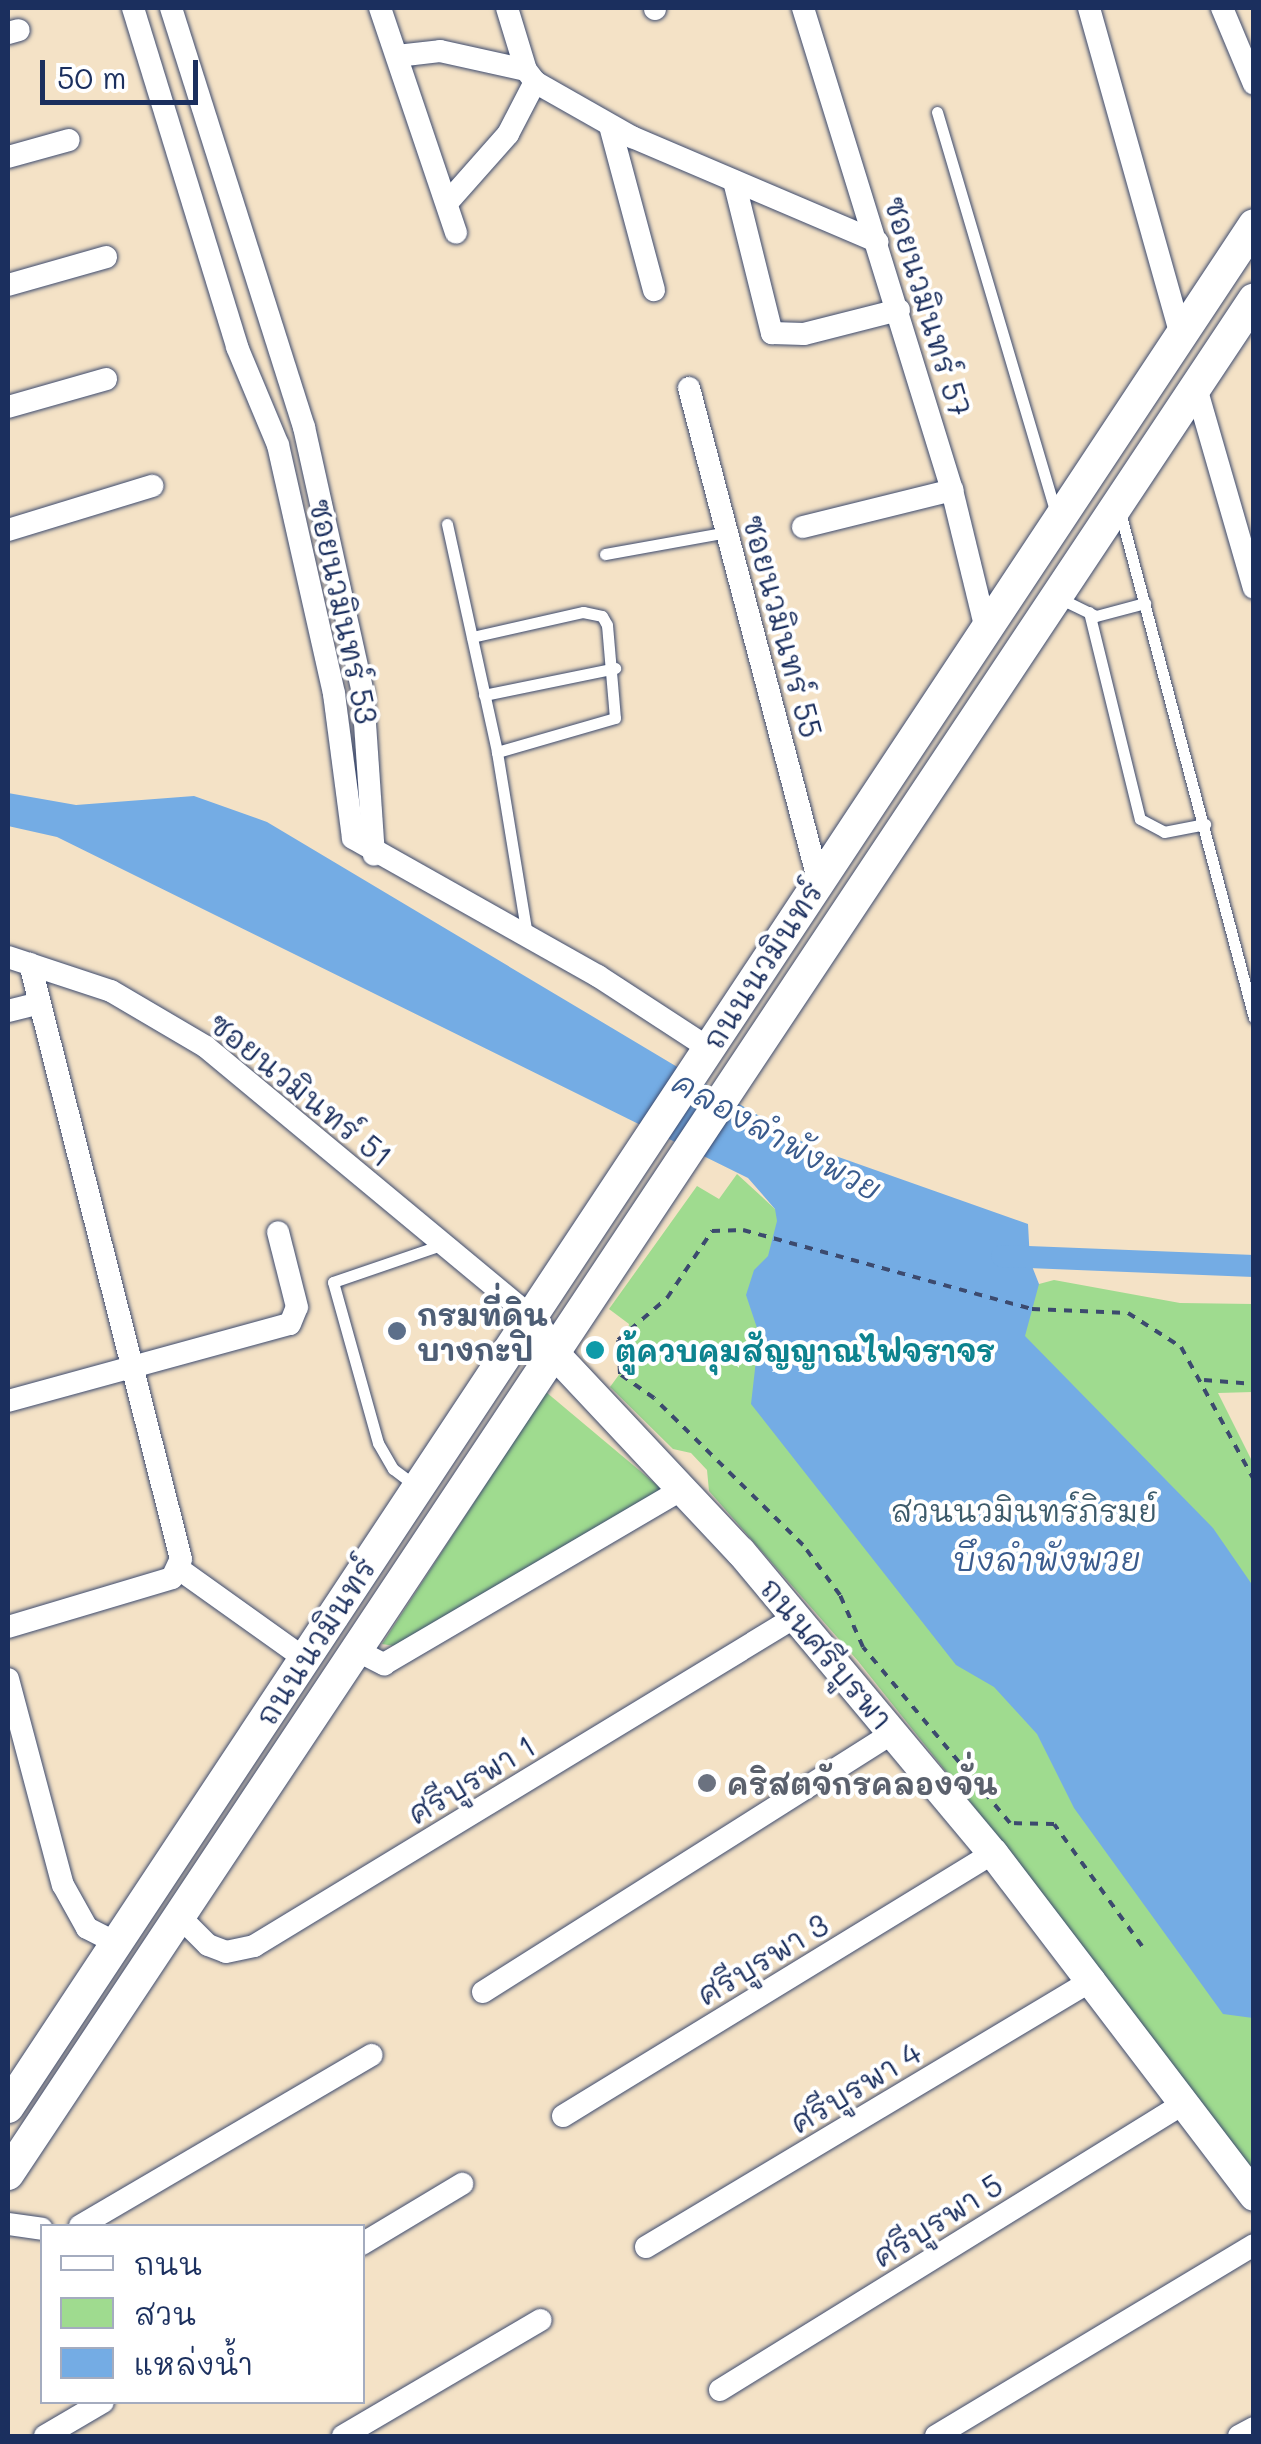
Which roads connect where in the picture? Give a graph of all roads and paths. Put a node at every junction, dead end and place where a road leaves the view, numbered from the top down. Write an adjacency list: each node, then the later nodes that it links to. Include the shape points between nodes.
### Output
1 (133, 8): 49 (street, ซอยนวมินทร์ 53, via 236,347 278,446 334,694 347,826)
2 (171, 8): 49 (street, via 304,426 363,694)
3 (380, 8): 8 (street)
4 (507, 8): 9 (street)
5 (803, 8): 19 (street, ซอยนวมินทร์ 57)
6 (1089, 8): 25 (street)
7 (1222, 8): 10 (street)
8 (397, 56): 9 (street, via 440,50); 16 (street)
9 (531, 76): 12 (street); 16 (street, via 508,134)
10 (1254, 84)
11 (936, 112): 33 (lane)
12 (610, 126): 15 (street); 22 (street)
13 (69, 140): 14 (street)
14 (8, 158)
15 (734, 180): 19 (street); 24 (street, via 772,333 804,334)
16 (447, 203): 18 (street)
17 (1254, 225): 25 (main road, ถนนนวมินทร์)
18 (456, 232)
19 (878, 242): 24 (street, ซอยนวมินทร์ 57)
20 (106, 257): 21 (street)
21 (8, 285)
22 (654, 290)
23 (1254, 300): 27 (main road, ถนนนวมินทร์)
24 (898, 310): 31 (street, ซอยนวมินทร์ 57)
25 (1181, 335): 33 (main road, ถนนนวมินทร์)
26 (106, 379): 29 (street)
27 (1195, 384): 32 (main road, ถนนนวมินทร์); 39 (street)
28 (689, 388): 37 (street, ซอยนวมินทร์ 55)
29 (8, 407)
30 (152, 486): 36 (street)
31 (952, 490): 35 (street); 43 (street, ซอยนวมินทร์ 57)
32 (1117, 499): 40 (main road, ถนนนวมินทร์); 41 (lane)
33 (1057, 516): 43 (main road, ถนนนวมินทร์)
34 (447, 524): 44 (lane)
35 (803, 527)
36 (8, 530)
37 (726, 532): 38 (lane); 50 (street, ซอยนวมินทร์ 55)
38 (605, 554)
39 (1254, 588)
40 (1052, 596): 42 (lane); 60 (main road, ถนนนวมินทร์)
41 (1146, 603): 42 (lane, via 1113,616); 48 (lane)
42 (1088, 612): 48 (lane, via 1140,819 1164,832)
43 (985, 625): 50 (main road, ถนนนวมินทร์)
44 (472, 637): 45 (lane, via 593,613 608,625); 46 (lane)
45 (614, 668): 46 (lane); 47 (lane, via 619,706 610,725)
46 (484, 695): 47 (lane)
47 (497, 752): 51 (lane)
48 (1205, 824): 55 (lane)
49 (374, 855): 51 (street, ซอยนวมินทร์ 53)
50 (818, 879): 56 (main road, ถนนนวมินทร์)
51 (528, 939): 56 (street, ซอยนวมินทร์ 53)
52 (19, 961): 53 (street); 58 (street, ซอยนวมินทร์ 51, via 111,991 206,1048)
53 (39, 1003): 54 (street); 61 (street)
54 (8, 1011)
55 (1254, 1018)
56 (700, 1058): 59 (main road, ถนนนวมินทร์)
57 (278, 1232): 61 (street, via 297,1307 290,1324)
58 (444, 1244): 59 (street, ซอยนวมินทร์ 51); 66 (lane, via 333,1282 378,1443 393,1469)
59 (529, 1314): 60 (street, ถนนศรีบูรพา); 66 (main road, ถนนนวมินทร์)
60 (552, 1351): 67 (street, ถนนศรีบูรพา); 71 (main road, ถนนนวมินทร์)
61 (130, 1370): 64 (street); 68 (street)
62 (1200, 1379): 63 (path); 65 (path); 78 (path, via 1181,1347 1128,1313 1032,1309 744,1230 705,1235 667,1298 618,1340 620,1374 654,1398 803,1545 840,1595 862,1647 1010,1823 1054,1824)
63 (1254, 1384)
64 (8, 1401)
65 (1254, 1480)
66 (417, 1487): 72 (main road, ถนนนวมินทร์)
67 (684, 1488): 69 (street, ถนนศรีบูรพา); 71 (street, via 384,1664)
68 (179, 1569): 70 (street, via 172,1578); 72 (street)
69 (797, 1616): 74 (street, ถนนศรีบูรพา); 76 (street, ศรีบูรพา 1, via 254,1946 226,1952)
70 (8, 1627)
71 (354, 1649): 76 (main road, ถนนนวมินทร์)
72 (304, 1658): 77 (main road, ถนนนวมินทร์)
73 (8, 1679): 77 (street, via 63,1885 86,1928)
74 (894, 1732): 75 (street, ถนนศรีบูรพา); 80 (street)
75 (993, 1853): 79 (street, ถนนศรีบูรพา); 84 (street, ศรีบูรพา 3)
76 (178, 1916): 85 (main road, ถนนนวมินทร์)
77 (116, 1943): 83 (main road, ถนนนวมินทร์)
78 (1142, 1946)
79 (1094, 1979): 82 (street, ถนนศรีบูรพา); 93 (street, ศรีบูรพา 4)
80 (484, 1992)
81 (372, 2054): 89 (street)
82 (1186, 2102): 87 (street, ถนนศรีบูรพา); 95 (street, ศรีบูรพา 5)
83 (8, 2108)
84 (563, 2116)
85 (8, 2174)
86 (462, 2184): 91 (street)
87 (1254, 2196)
88 (8, 2224): 90 (street)
89 (83, 2224)
90 (40, 2230)
91 (365, 2242)
92 (1254, 2245): 100 (street)
93 (646, 2246)
94 (541, 2320): 99 (street)
95 (720, 2390)
96 (100, 2404): 98 (street)
97 (1254, 2428): 101 (street)
98 (45, 2436)
99 (343, 2436)
100 (936, 2436)
101 (1239, 2436)

